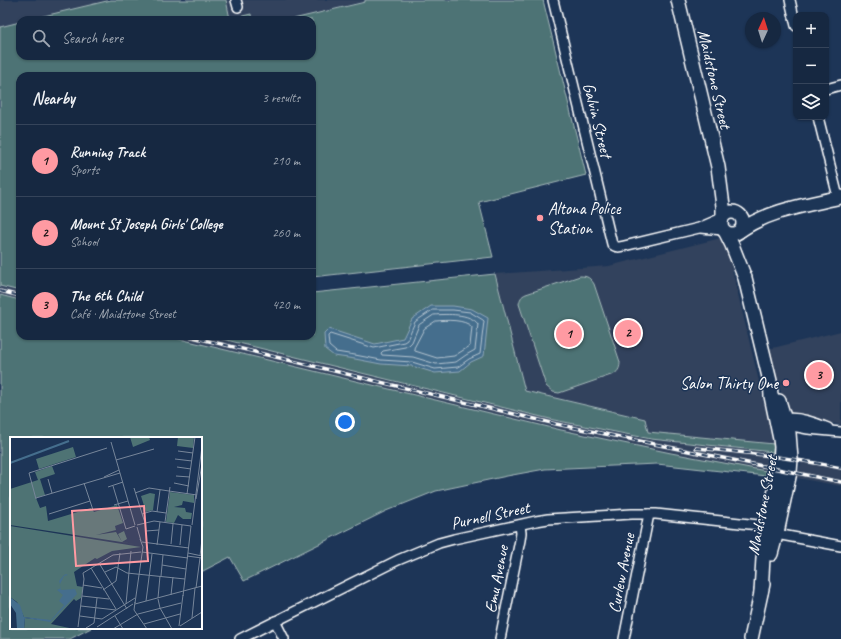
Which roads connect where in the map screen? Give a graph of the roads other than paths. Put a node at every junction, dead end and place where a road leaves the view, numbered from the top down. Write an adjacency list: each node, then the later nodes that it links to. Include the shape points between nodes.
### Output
1 (553, 0): 12 (street, Galvin Street, via 614,246 621,247 699,228)
2 (678, 0): 8 (main road, Maidstone Street)
3 (790, 0): 4 (street)
4 (793, 13)
5 (841, 85): 6 (street)
6 (829, 88)
7 (819, 120): 9 (street)
8 (718, 167): 10 (main road, Maidstone Street, via 730,203); 12 (main road, Maidstone Street, via 723,206)
9 (839, 197): 11 (main road)
10 (738, 214): 11 (main road); 12 (main road, via 743,224)
11 (772, 214): 12 (main road, via 750,224)
12 (729, 226): 13 (main road, Maidstone Street)
13 (783, 422): 14 (street, via 794,418 814,422); 17 (main road, Maidstone Street, via 789,433 790,472)
14 (839, 432)
15 (648, 514): 16 (street, Purnell Street, via 548,519); 17 (street, Purnell Street, via 666,514); 23 (street, Curlew Avenue)
16 (520, 525): 19 (street, Purnell Street, via 439,543 398,560); 22 (street, Emu Avenue, via 520,540)
17 (772, 530): 18 (street, Purnell Street); 24 (main road, Maidstone Street)
18 (841, 546)
19 (275, 621): 20 (street, Purnell Street); 21 (street)
20 (240, 639)
21 (284, 639)
22 (500, 639)
23 (624, 639)
24 (751, 639)

